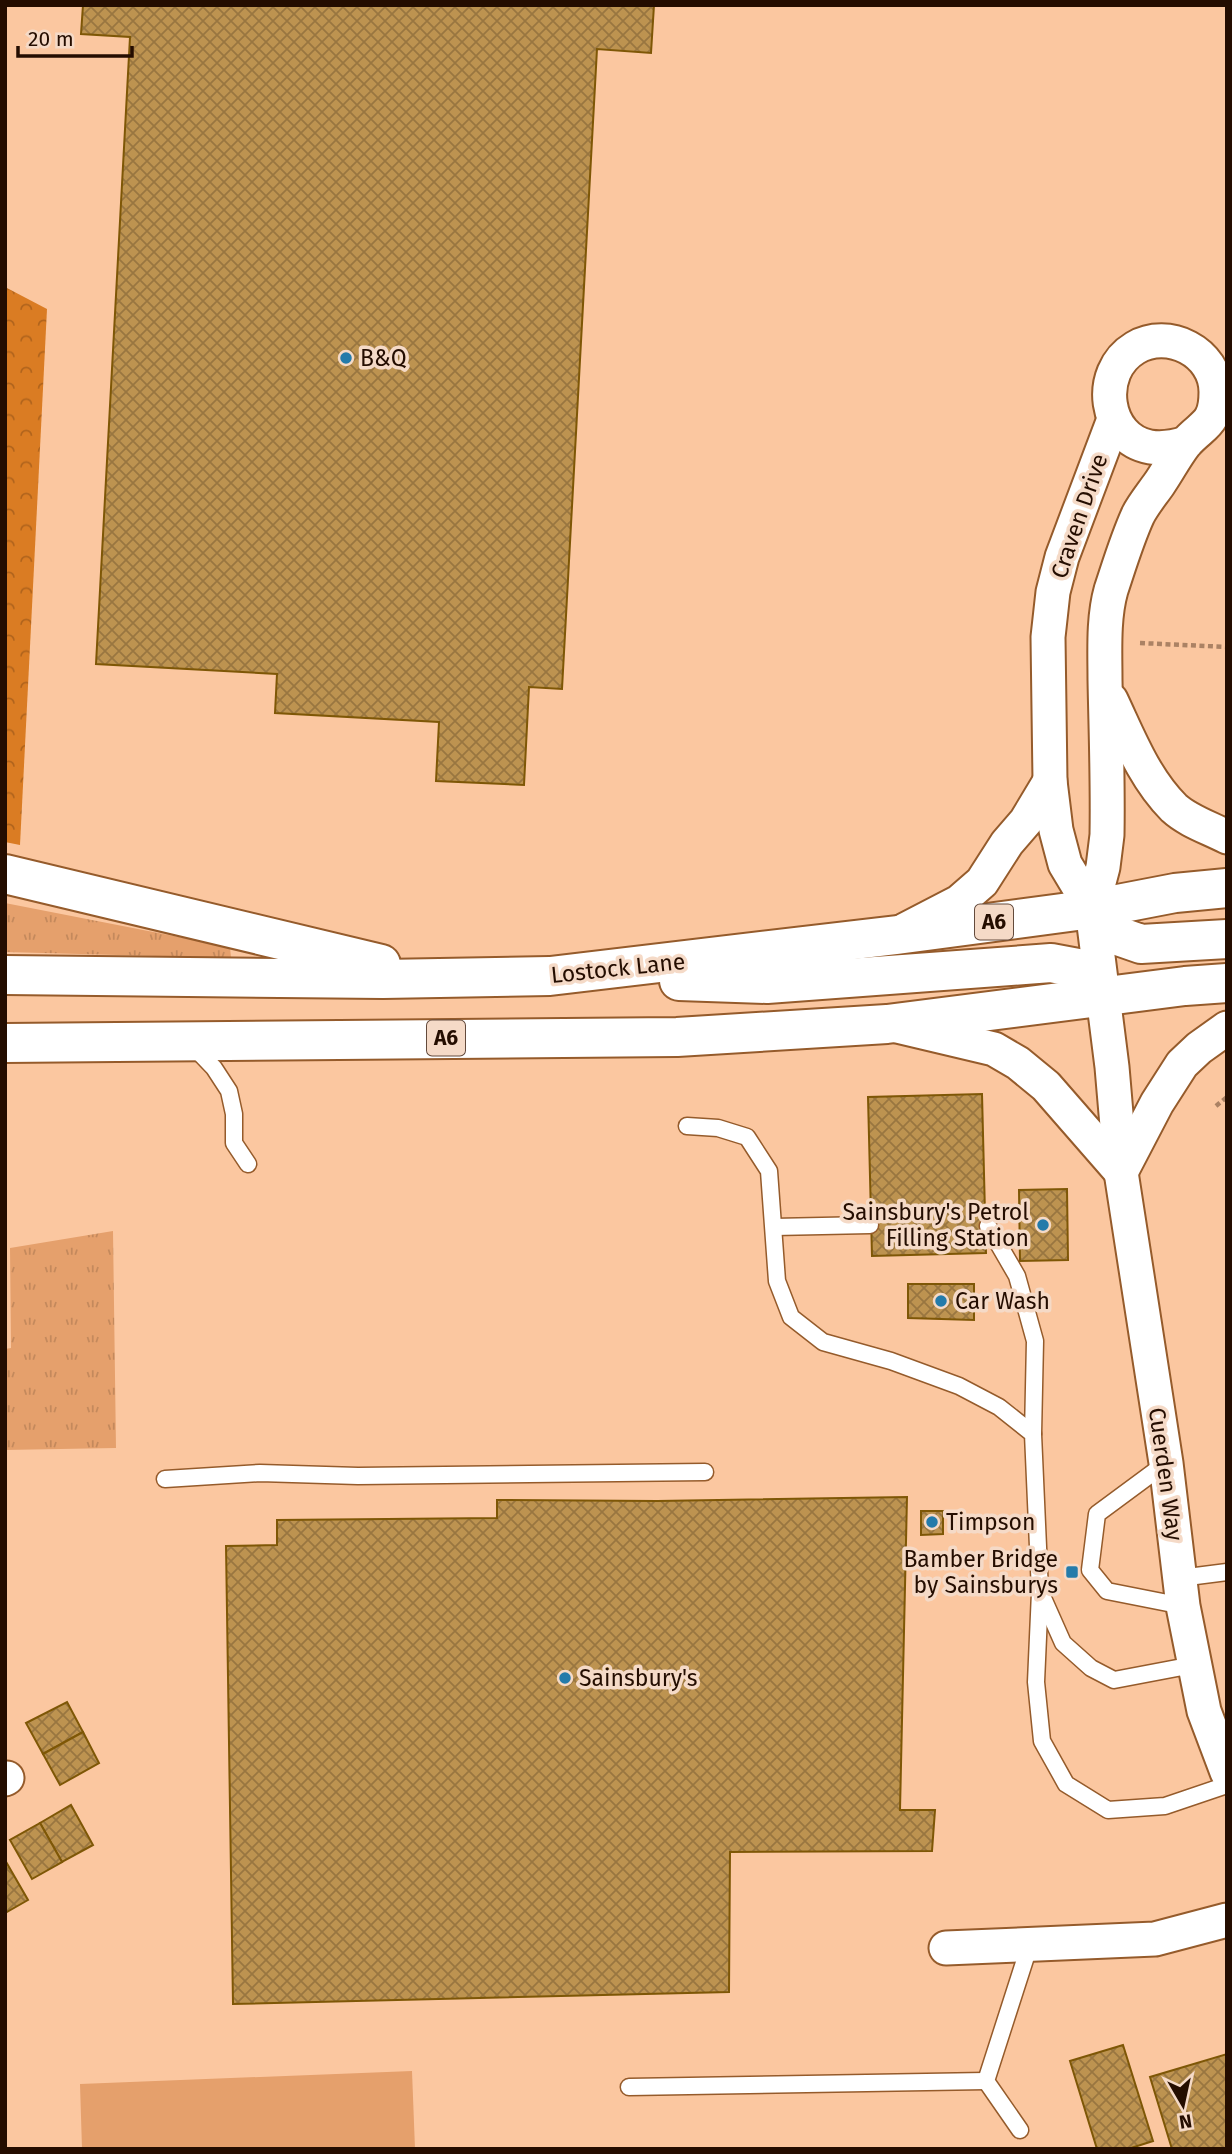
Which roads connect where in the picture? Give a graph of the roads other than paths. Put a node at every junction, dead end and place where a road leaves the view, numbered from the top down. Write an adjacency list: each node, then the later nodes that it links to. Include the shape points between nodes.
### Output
1 (1220, 377): 2 (street, via 1182,343 1145,343 1120,361 1111,377 1108,395); 3 (street, via 1207,426)
2 (1114, 419): 3 (street, via 1130,438 1147,447 1168,449); 5 (street, Craven Drive, via 1053,592 1048,637)
3 (1186, 443): 4 (street, via 1139,514 1110,593)
4 (1105, 688): 6 (street, via 1143,769 1175,809); 9 (street, via 1107,835)
5 (1050, 781): 9 (street, Craven Drive, via 1065,864); 10 (street, via 982,882 959,902)
6 (1227, 837)
7 (5, 874): 14 (highway)
8 (1227, 888): 9 (highway, Lostock Lane / A6)
9 (1091, 909): 10 (highway, Lostock Lane / A6); 11 (highway, via 1118,936 1141,944); 16 (street, Cuerden Way)
10 (897, 935): 13 (highway, Lostock Lane / A6)
11 (1227, 939)
12 (5, 975): 14 (highway, Lostock Lane / A6)
13 (550, 976): 14 (highway, Lostock Lane / A6); 16 (highway, via 767,984 1051,962 1083,969)
14 (438, 978)
15 (1227, 983): 16 (highway, A6)
16 (1103, 996): 17 (highway, A6); 23 (street, Cuerden Way)
17 (887, 1024): 19 (highway, A6, via 677,1037); 23 (street, via 995,1049 1018,1063 1059,1101)
18 (1227, 1028): 23 (street, via 1182,1064)
19 (188, 1040): 20 (highway, A6); 22 (lane, via 229,1091 234,1143)
20 (5, 1043)
21 (687, 1126): 26 (lane, via 718,1128 747,1137 769,1171)
22 (248, 1164)
23 (1121, 1172): 28 (street, Cuerden Way)
24 (870, 1225): 26 (lane)
25 (988, 1226): 27 (lane, via 1017,1276 1035,1341)
26 (774, 1227): 27 (lane, via 777,1281 791,1317 823,1342 959,1386 999,1407)
27 (1033, 1434): 32 (lane)
28 (1166, 1463): 33 (street, Cuerden Way); 33 (lane, via 1097,1514 1090,1570 1107,1591)
29 (705, 1472): 30 (lane, via 260,1473)
30 (165, 1479)
31 (1227, 1572): 33 (lane)
32 (1041, 1592): 34 (lane, via 1063,1643 1091,1668 1114,1680); 36 (lane, via 1036,1682 1042,1741 1066,1784 1108,1810 1165,1806)
33 (1182, 1592): 34 (street, Cuerden Way)
34 (1194, 1665): 35 (street, Cuerden Way, via 1204,1711)
35 (1227, 1772)
36 (1227, 1785)
37 (1227, 1920): 38 (street, via 1155,1938)
38 (1030, 1944): 39 (street); 40 (lane)
39 (946, 1948)
40 (986, 2081): 41 (lane); 42 (lane)
41 (629, 2087)
42 (1020, 2130)

